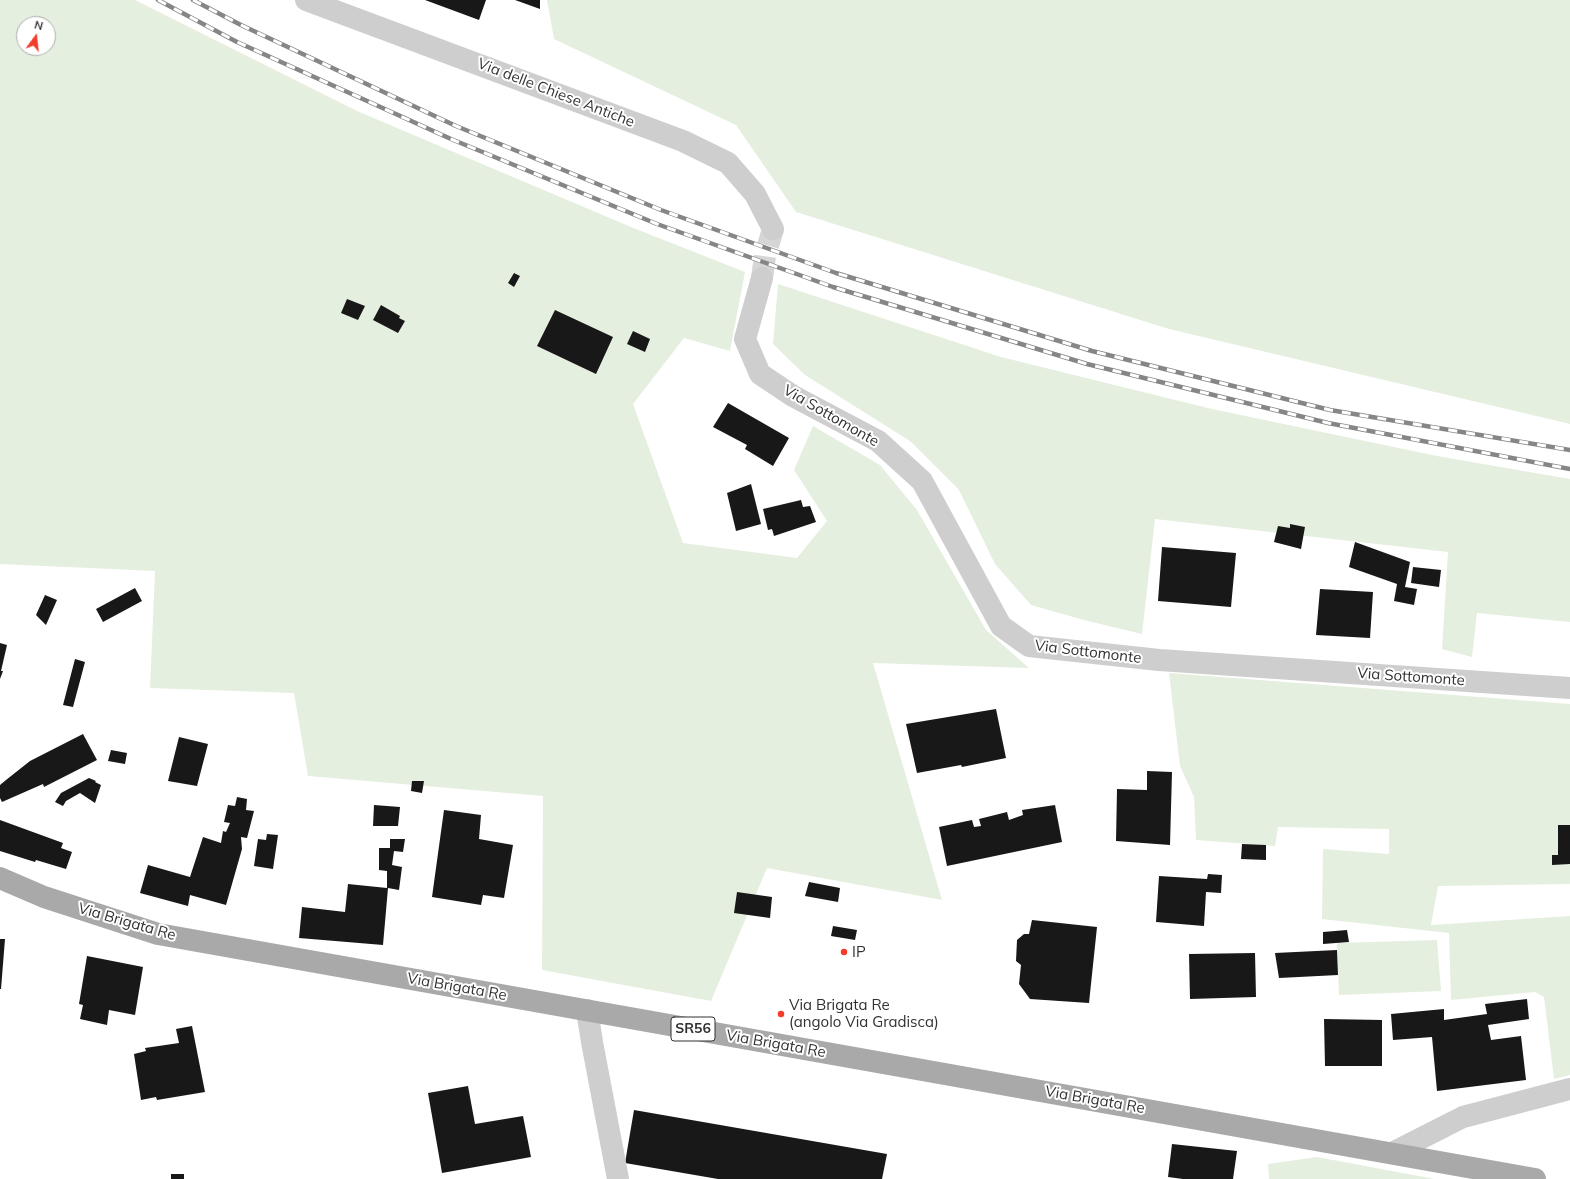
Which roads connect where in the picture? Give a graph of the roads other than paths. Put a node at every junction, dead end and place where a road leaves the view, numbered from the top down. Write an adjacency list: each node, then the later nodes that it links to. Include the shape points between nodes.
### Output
1 (306, 0): 2 (street, Via delle Chiese Antiche, via 690,144 728,163 755,194)
2 (773, 229)
3 (762, 278): 4 (street, Via Sottomonte, via 745,339 760,374 793,396 878,441 922,481 1001,626 1029,646 1159,660)
4 (1570, 688)
5 (0, 878): 6 (main road, Via Brigata Re / SR56, via 44,897 158,934)
6 (587, 1010): 8 (main road, Via Brigata Re / SR56); 9 (street)
7 (1570, 1088): 8 (street, via 1463,1117)
8 (1392, 1153): 10 (main road, Via Brigata Re / SR56)
9 (618, 1179)
10 (1535, 1179)

